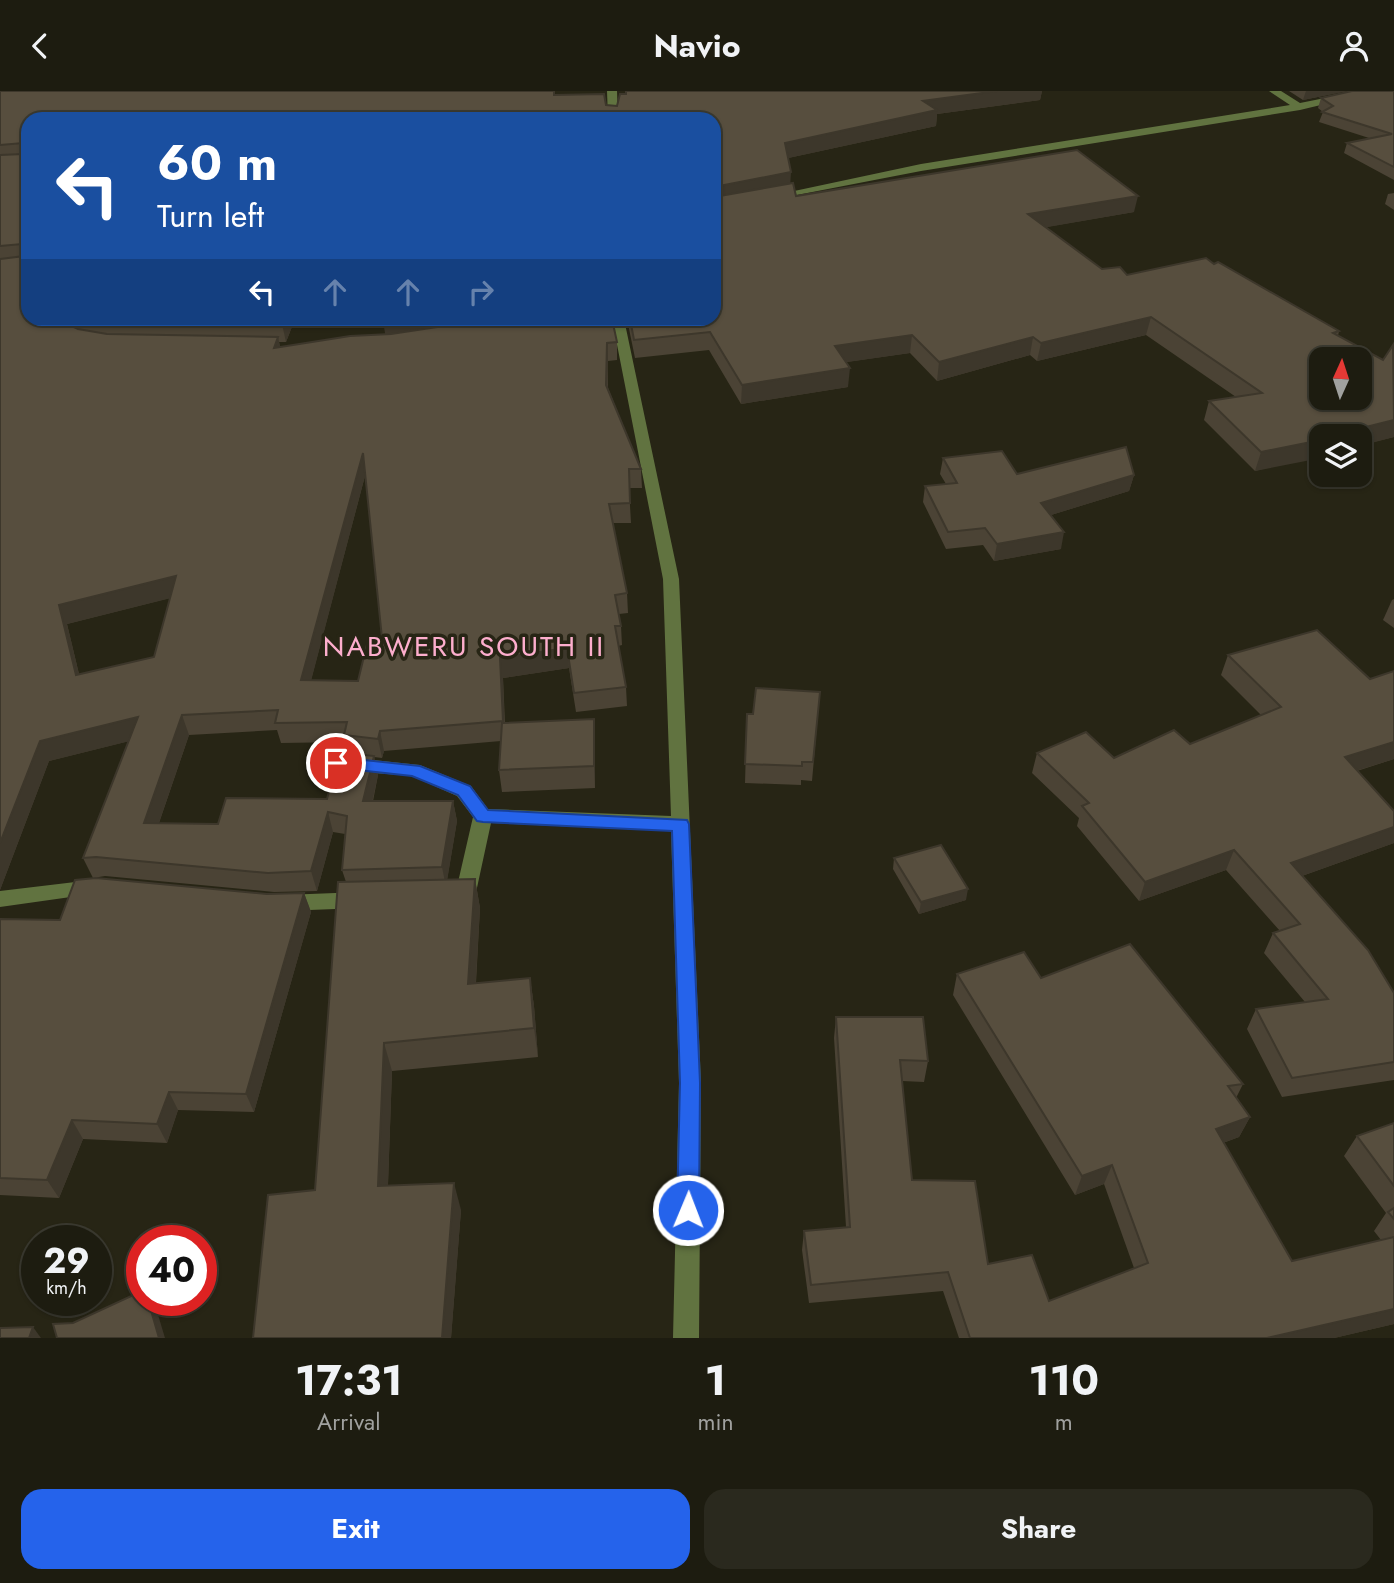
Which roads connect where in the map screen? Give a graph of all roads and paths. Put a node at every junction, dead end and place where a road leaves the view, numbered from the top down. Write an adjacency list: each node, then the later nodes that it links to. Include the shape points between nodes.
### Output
1 (612, 91): 5 (street)
2 (1274, 91): 4 (street)
3 (1374, 91): 4 (street)
4 (1300, 107): 6 (street, via 984,157)
5 (613, 112)
6 (755, 200)
7 (619, 326): 10 (street, via 671,579)
8 (336, 763): 9 (street, via 414,770 464,790)
9 (483, 816): 10 (street); 12 (street, via 465,898)
10 (681, 824): 17 (street, via 690,1083)
11 (105, 887): 13 (street)
12 (437, 898)
13 (0, 899)
14 (383, 900): 15 (street)
15 (261, 902)
16 (679, 1338): 17 (street)
17 (686, 1338)

